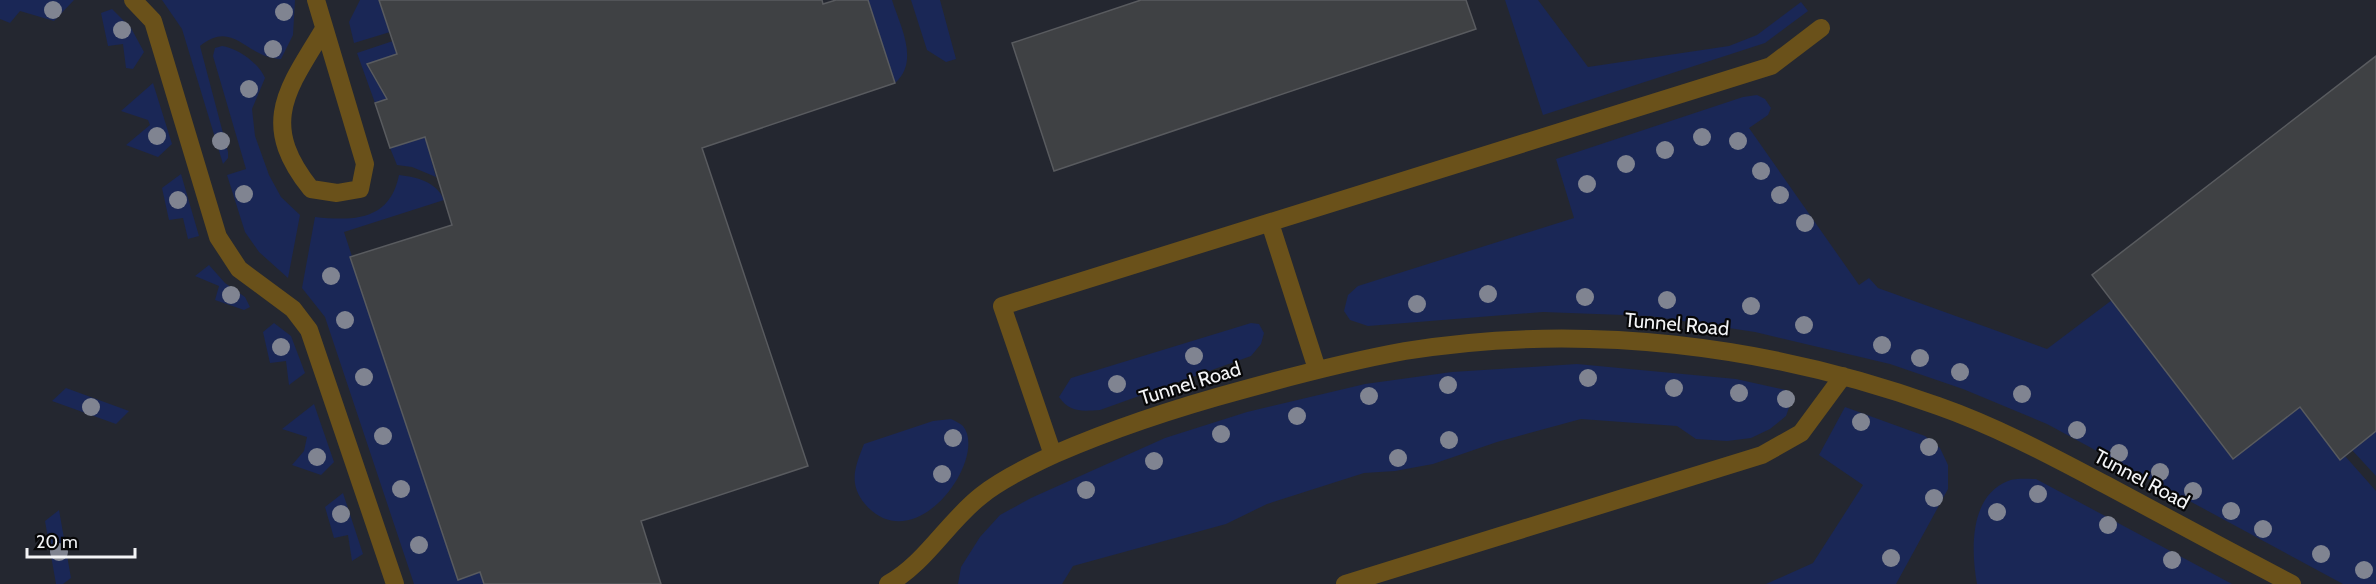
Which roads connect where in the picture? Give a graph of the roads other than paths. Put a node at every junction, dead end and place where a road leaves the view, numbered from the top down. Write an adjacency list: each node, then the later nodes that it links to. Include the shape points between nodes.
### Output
1 (133, 0): 9 (street, via 153,21 218,237 239,269 293,309 309,330)
2 (316, 0): 3 (street)
3 (324, 28): 3 (street, via 292,80 280,122 292,165 311,189 337,194 360,189 365,164)
4 (1821, 28): 5 (street, via 1771,66)
5 (1270, 223): 6 (street); 8 (street, via 1002,306)
6 (1317, 369): 7 (street, Tunnel Road, via 1408,351 1587,339 1691,345); 8 (street, Tunnel Road, via 1210,399)
7 (1843, 376): 11 (street, via 1801,433 1762,455); 12 (street, Tunnel Road, via 1940,406 2039,449)
8 (1053, 455): 10 (street, Tunnel Road, via 981,495 924,555)
9 (395, 584)
10 (888, 584)
11 (1346, 584)
12 (2292, 584)

